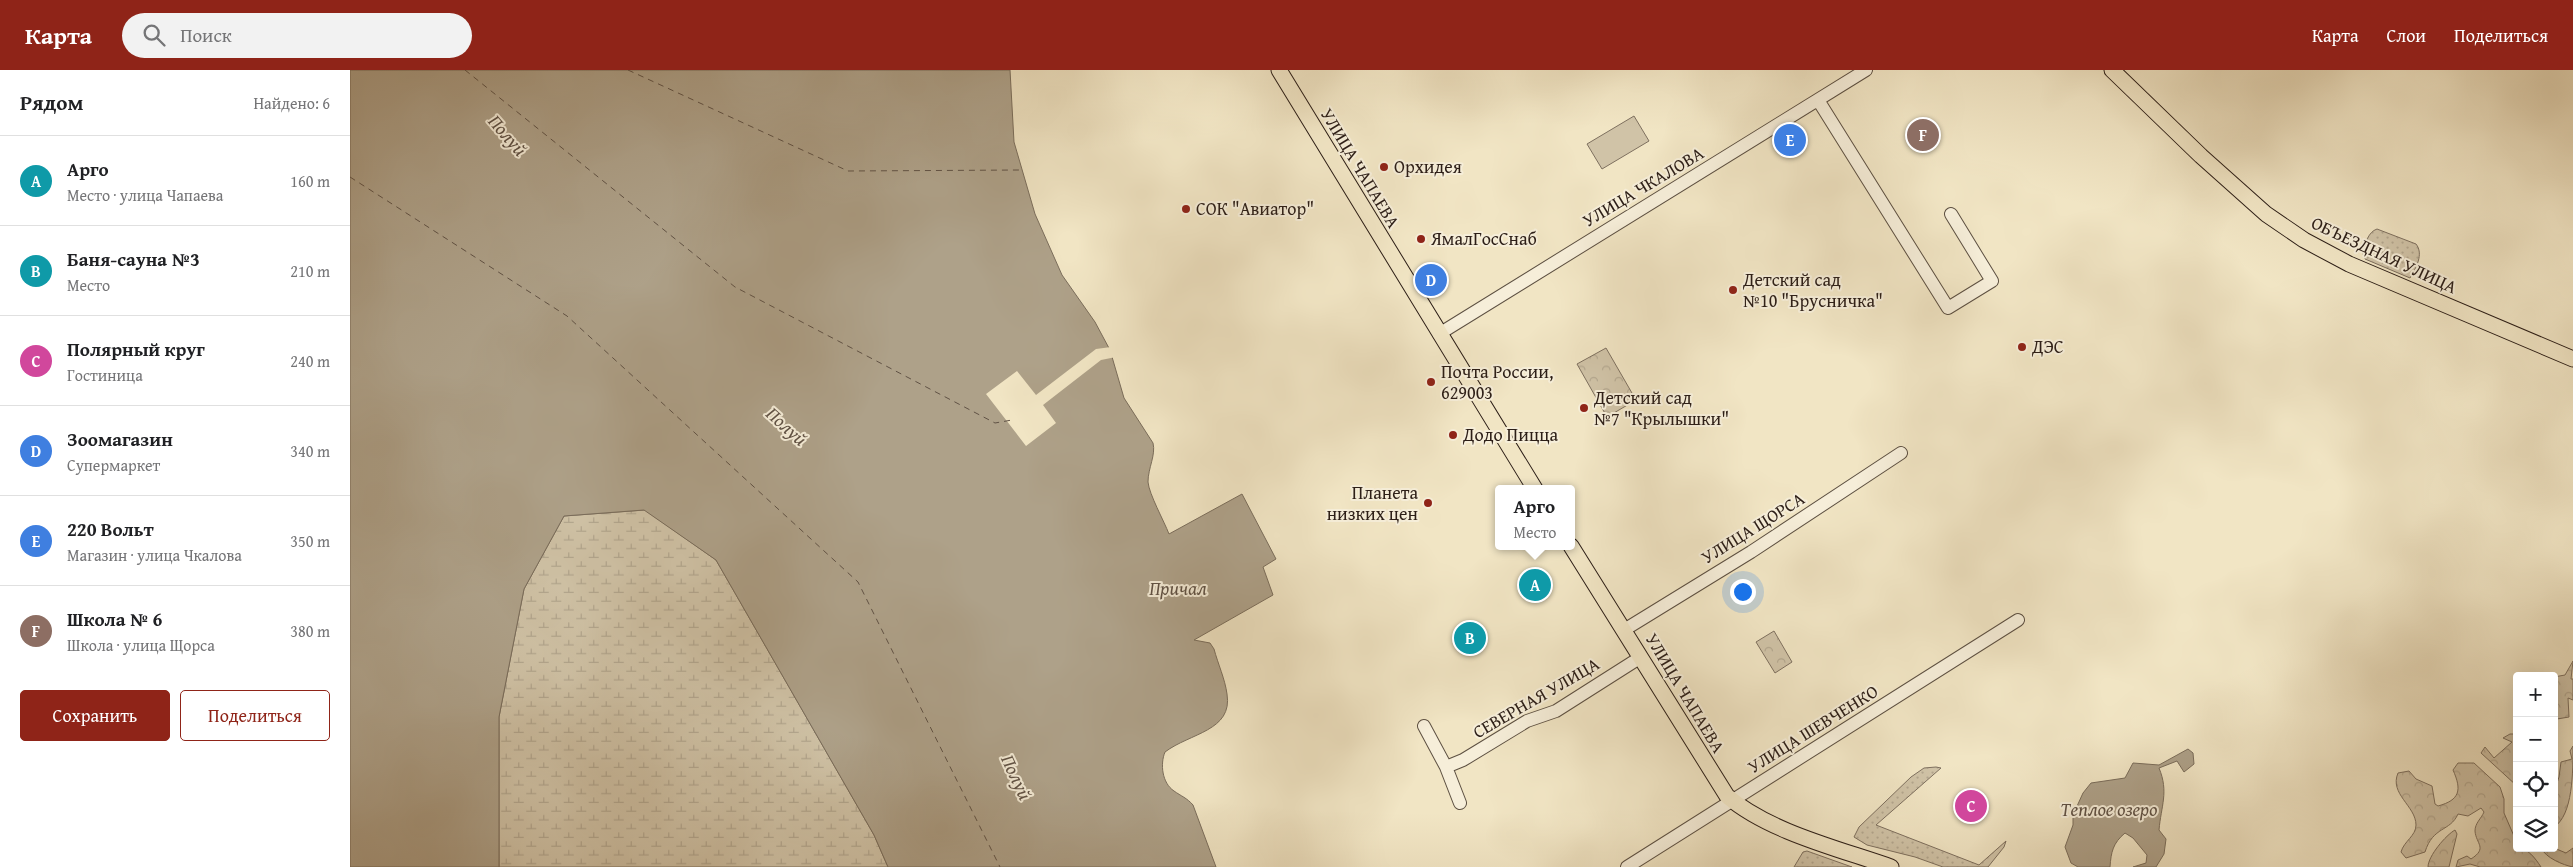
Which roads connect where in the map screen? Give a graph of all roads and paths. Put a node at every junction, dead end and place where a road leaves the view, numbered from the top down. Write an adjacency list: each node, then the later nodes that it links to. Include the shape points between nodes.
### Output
1 (1279, 70): 6 (main road, УЛИЦА ЧАПАЕВА)
2 (1866, 70): 4 (street, УЛИЦА ЧКАЛОВА)
3 (2112, 70): 7 (main road, ОБЪЕЗДНАЯ УЛИЦА, via 2200,156 2266,214 2304,240 2365,271)
4 (1818, 100): 5 (street, via 1948,308 1992,281); 6 (street, УЛИЦА ЧКАЛОВА)
5 (1951, 214)
6 (1439, 334): 9 (main road, УЛИЦА ЧАПАЕВА)
7 (2573, 359)
8 (1901, 453): 12 (street, УЛИЦА ЩОРСА, via 1751,552)
9 (1533, 485)
10 (1574, 550): 12 (main road, УЛИЦА ЧАПАЕВА)
11 (2018, 620): 16 (street, УЛИЦА ШЕВЧЕНКО)
12 (1624, 630): 13 (main road, УЛИЦА ЧАПАЕВА)
13 (1641, 657): 15 (street, СЕВЕРНАЯ УЛИЦА, via 1556,711 1527,721); 16 (main road, УЛИЦА ЧАПАЕВА, via 1715,780)
14 (1424, 726): 15 (street)
15 (1446, 767): 17 (street)
16 (1732, 800): 18 (street, УЛИЦА ШЕВЧЕНКО); 19 (main road, УЛИЦА ЧАПАЕВА, via 1749,812 1793,832)
17 (1460, 803)
18 (1627, 867)
19 (1891, 867)

